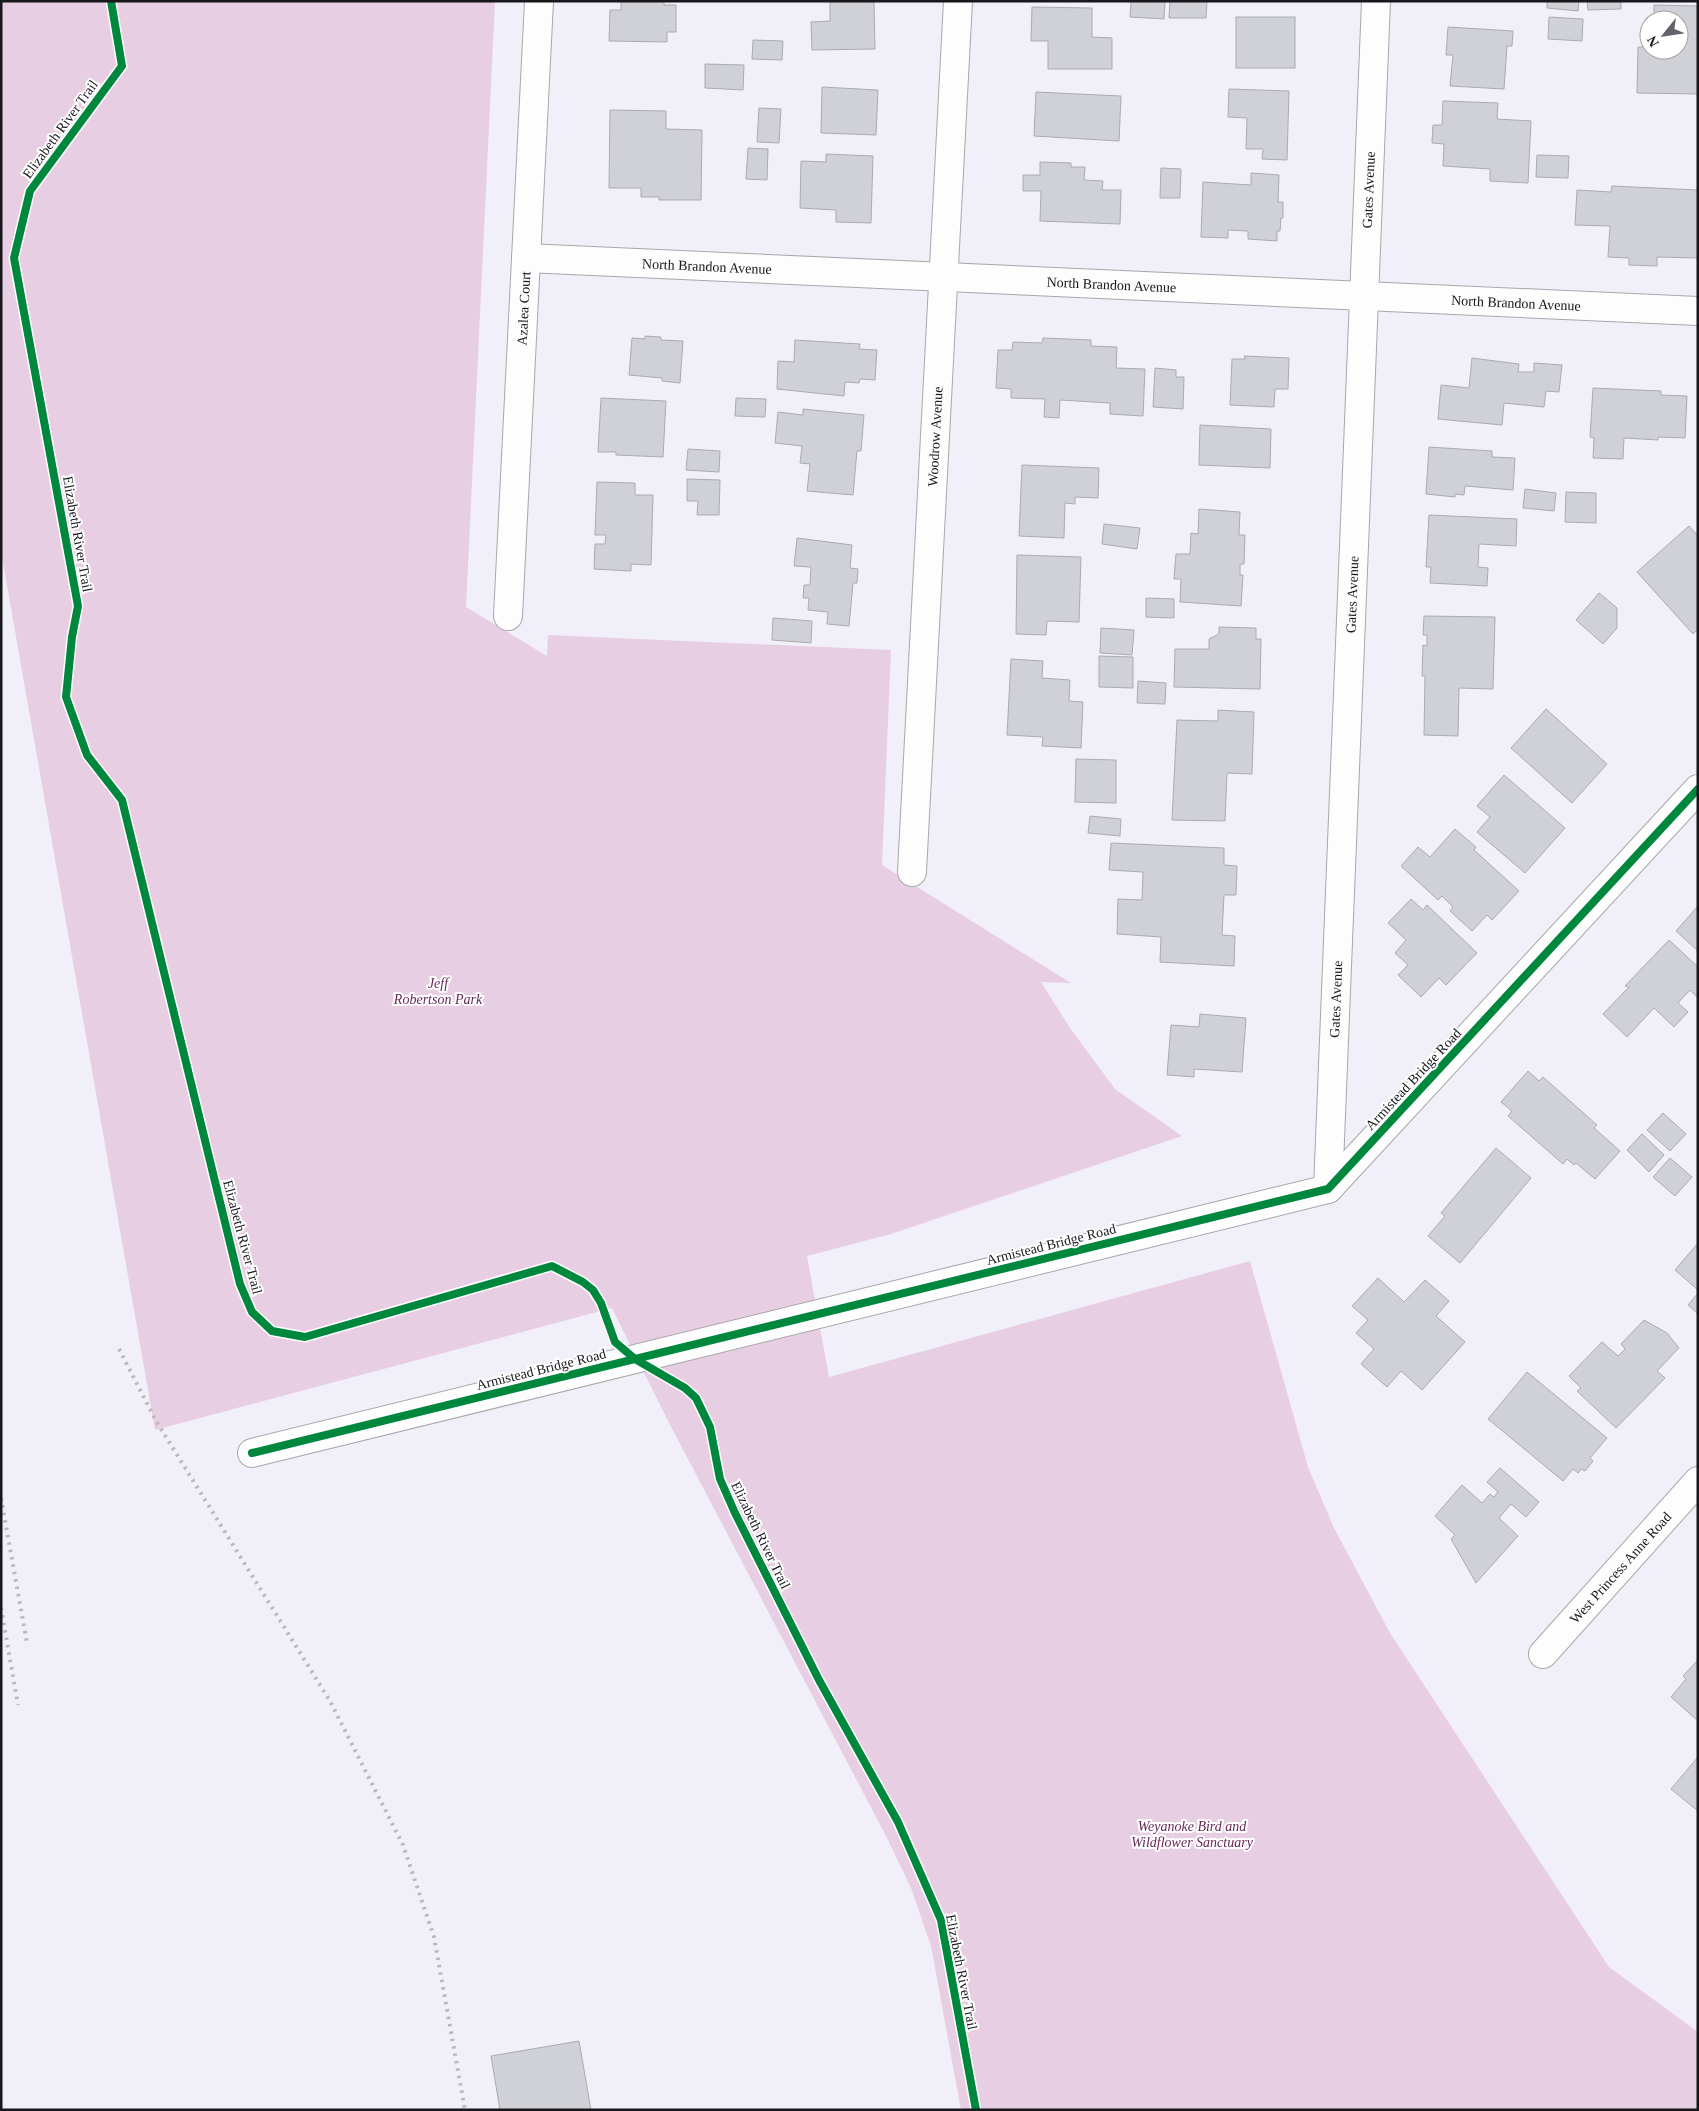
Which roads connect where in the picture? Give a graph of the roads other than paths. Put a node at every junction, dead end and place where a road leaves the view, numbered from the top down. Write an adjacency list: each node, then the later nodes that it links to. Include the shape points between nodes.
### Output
1 (539, 1): 4 (street, Azalea Court)
2 (958, 1): 5 (street, Woodrow Avenue)
3 (1376, 1): 6 (street, Gates Avenue)
4 (526, 258): 5 (street, North Brandon Avenue); 8 (street, Azalea Court)
5 (944, 276): 6 (street, North Brandon Avenue); 10 (street, Woodrow Avenue)
6 (1363, 296): 7 (street, North Brandon Avenue); 11 (street, Gates Avenue)
7 (1698, 311)
8 (508, 616)
9 (1698, 789): 11 (street, Armistead Bridge Road)
10 (912, 872)
11 (1328, 1189): 12 (street, Armistead Bridge Road)
12 (252, 1453)
13 (1698, 1480): 14 (street, West Princess Anne Road)
14 (1543, 1654)

